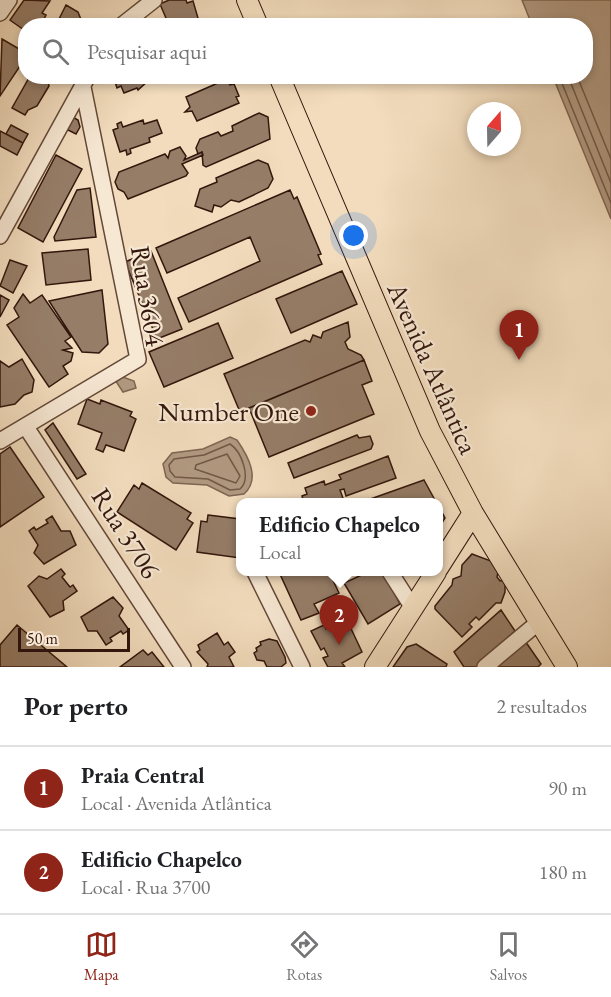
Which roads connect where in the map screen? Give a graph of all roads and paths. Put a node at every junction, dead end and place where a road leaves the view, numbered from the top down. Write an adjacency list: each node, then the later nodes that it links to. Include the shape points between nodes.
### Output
1 (9, 0): 4 (street)
2 (154, 0): 5 (street)
3 (247, 0): 6 (main road)
4 (0, 13)
5 (131, 18)
6 (255, 18)
7 (85, 84): 10 (street)
8 (86, 84): 11 (street, Rua 3604, via 138,359)
9 (282, 84): 13 (main road, Avenida Atlântica, via 408,381)
10 (0, 236)
11 (26, 427): 12 (street, Rua 3604); 20 (street, Rua 3706)
12 (0, 441)
13 (473, 513): 14 (main road); 19 (main road, Avenida Atlântica)
14 (443, 560)
15 (257, 576): 21 (street)
16 (393, 576): 18 (street)
17 (433, 576): 18 (main road)
18 (413, 608): 22 (main road)
19 (540, 621): 23 (street); 24 (main road, Avenida Atlântica)
20 (183, 667)
21 (302, 667)
22 (375, 667)
23 (485, 667)
24 (567, 667)

